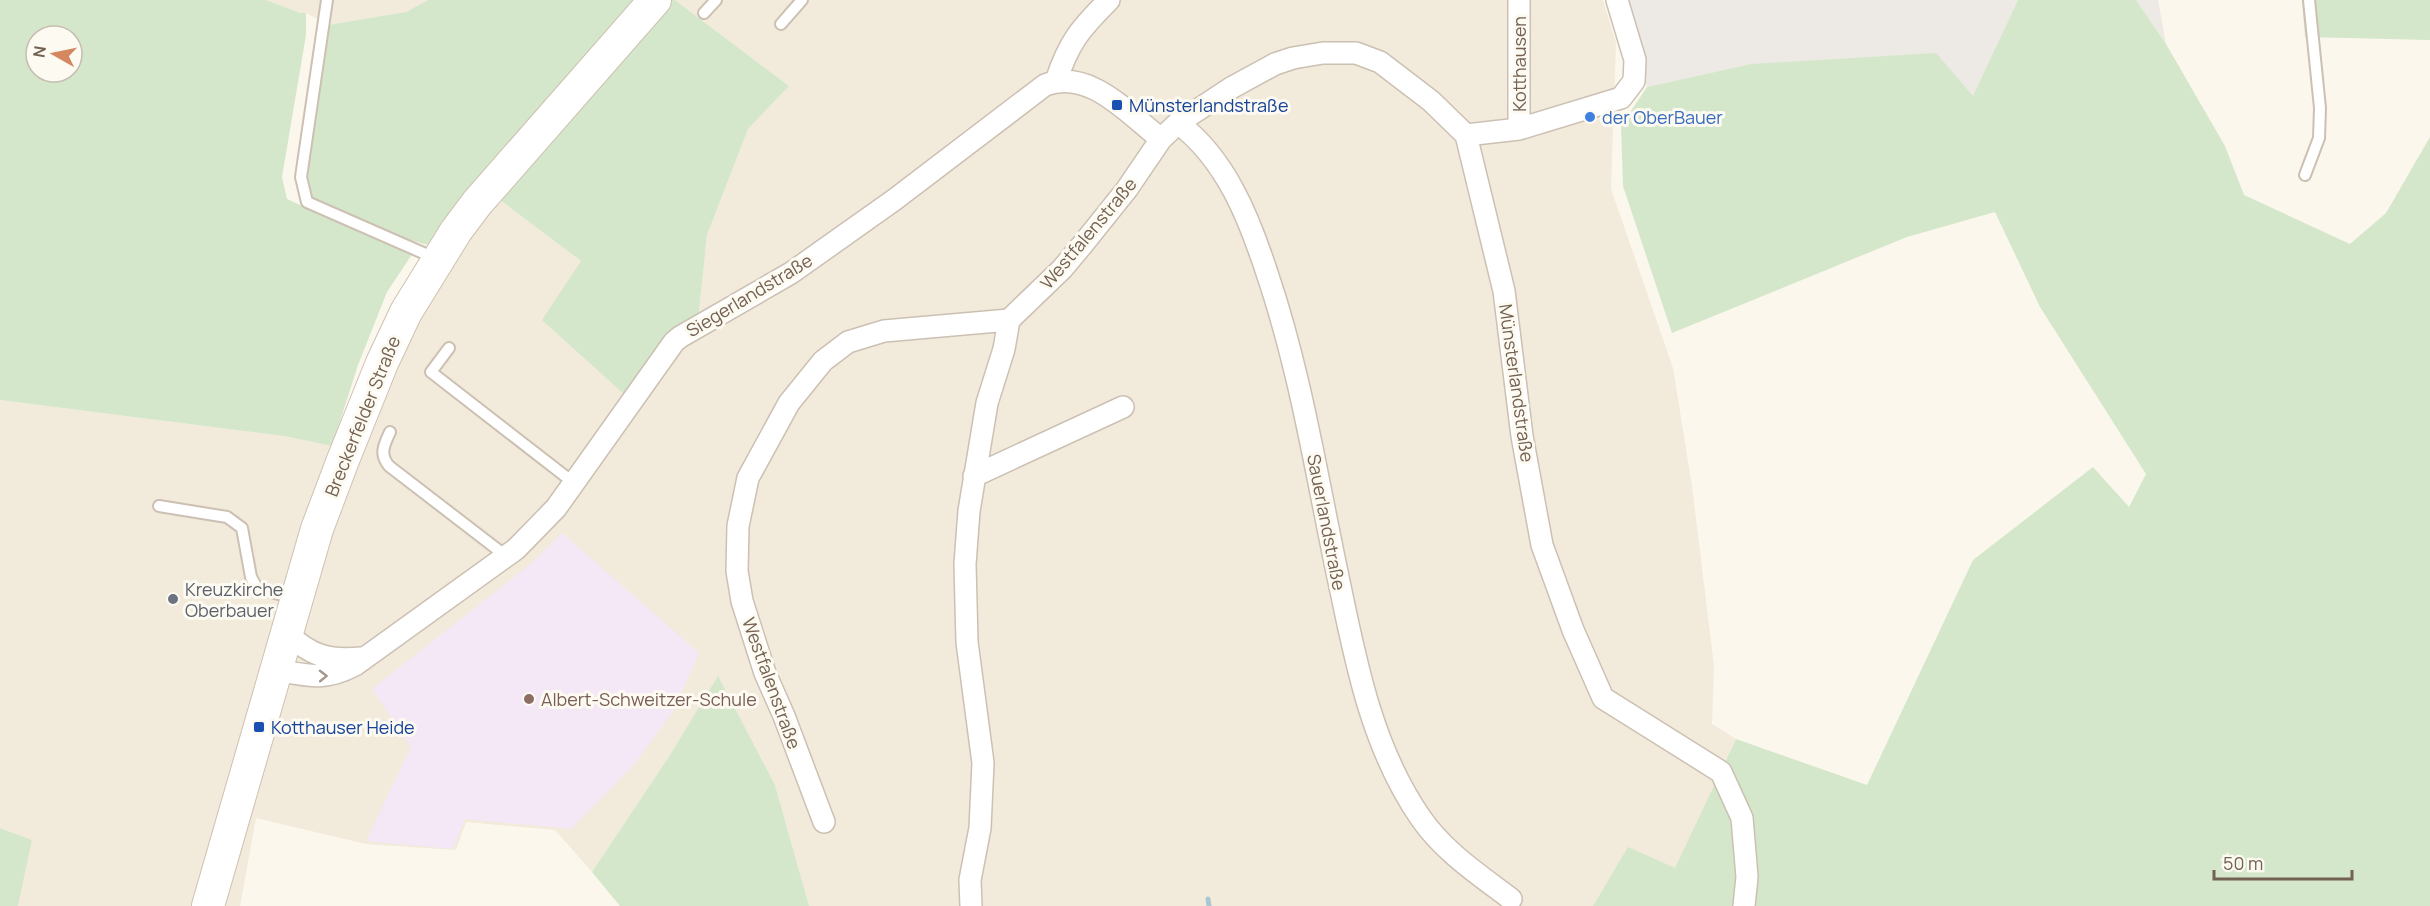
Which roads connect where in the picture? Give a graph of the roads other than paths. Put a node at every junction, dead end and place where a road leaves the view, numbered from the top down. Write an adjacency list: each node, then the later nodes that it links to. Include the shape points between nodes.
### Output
1 (327, 0): 17 (lane, via 301,177 307,202)
2 (655, 0): 17 (main road, Breckerfelder Straße, via 502,173)
3 (716, 0): 9 (lane)
4 (1109, 0): 11 (street, via 1076,36)
5 (1519, 0): 13 (street, Kotthausen)
6 (1617, 0): 13 (street, via 1635,60 1634,81 1621,98)
7 (2309, 0): 16 (lane, via 2320,108 2319,138)
8 (799, 1): 10 (lane)
9 (704, 13)
10 (781, 24)
11 (1056, 81): 15 (street, via 1081,82 1096,89); 23 (street, Siegerlandstraße, via 1017,105 791,273 680,337)
12 (1178, 123): 14 (street, via 1267,68 1293,58 1340,52 1380,62 1431,101); 15 (street); 31 (street, Sauerlandstraße, via 1207,153 1236,193 1271,283 1304,407 1351,642 1385,756 1421,818 1458,859)
13 (1519, 129): 14 (street)
14 (1466, 135): 34 (street, Münsterlandstraße, via 1504,291 1522,436 1542,545 1573,630 1604,698 1721,772 1742,818 1747,877)
15 (1161, 139): 18 (street, Westfalenstraße, via 1083,244)
16 (2305, 175)
17 (438, 259): 26 (main road, Breckerfelder Straße, via 406,312 382,363 317,529)
18 (1009, 320): 22 (street, via 987,403); 30 (street, Westfalenstraße, via 884,331 848,342 823,361 789,403 748,478 738,526 737,571 742,602 765,673)
19 (449, 348): 23 (lane, via 430,372)
20 (1123, 407): 22 (street)
21 (390, 432): 25 (lane, via 382,450 389,466)
22 (974, 476): 33 (street, via 965,605 983,763 980,828 970,880)
23 (574, 483): 25 (street, Siegerlandstraße, via 556,508)
24 (159, 506): 26 (lane, via 227,517 243,528 251,577 257,588)
25 (507, 556): 28 (street, Siegerlandstraße)
26 (296, 599): 27 (main road, Breckerfelder Straße)
27 (286, 633): 28 (street, via 322,658); 29 (main road, Breckerfelder Straße)
28 (365, 658): 29 (street, Siegerlandstraße, one-way to 28, via 330,676)
29 (277, 670): 32 (main road, Breckerfelder Straße)
30 (824, 822)
31 (1511, 899)
32 (208, 906)
33 (971, 906)
34 (1744, 906)

